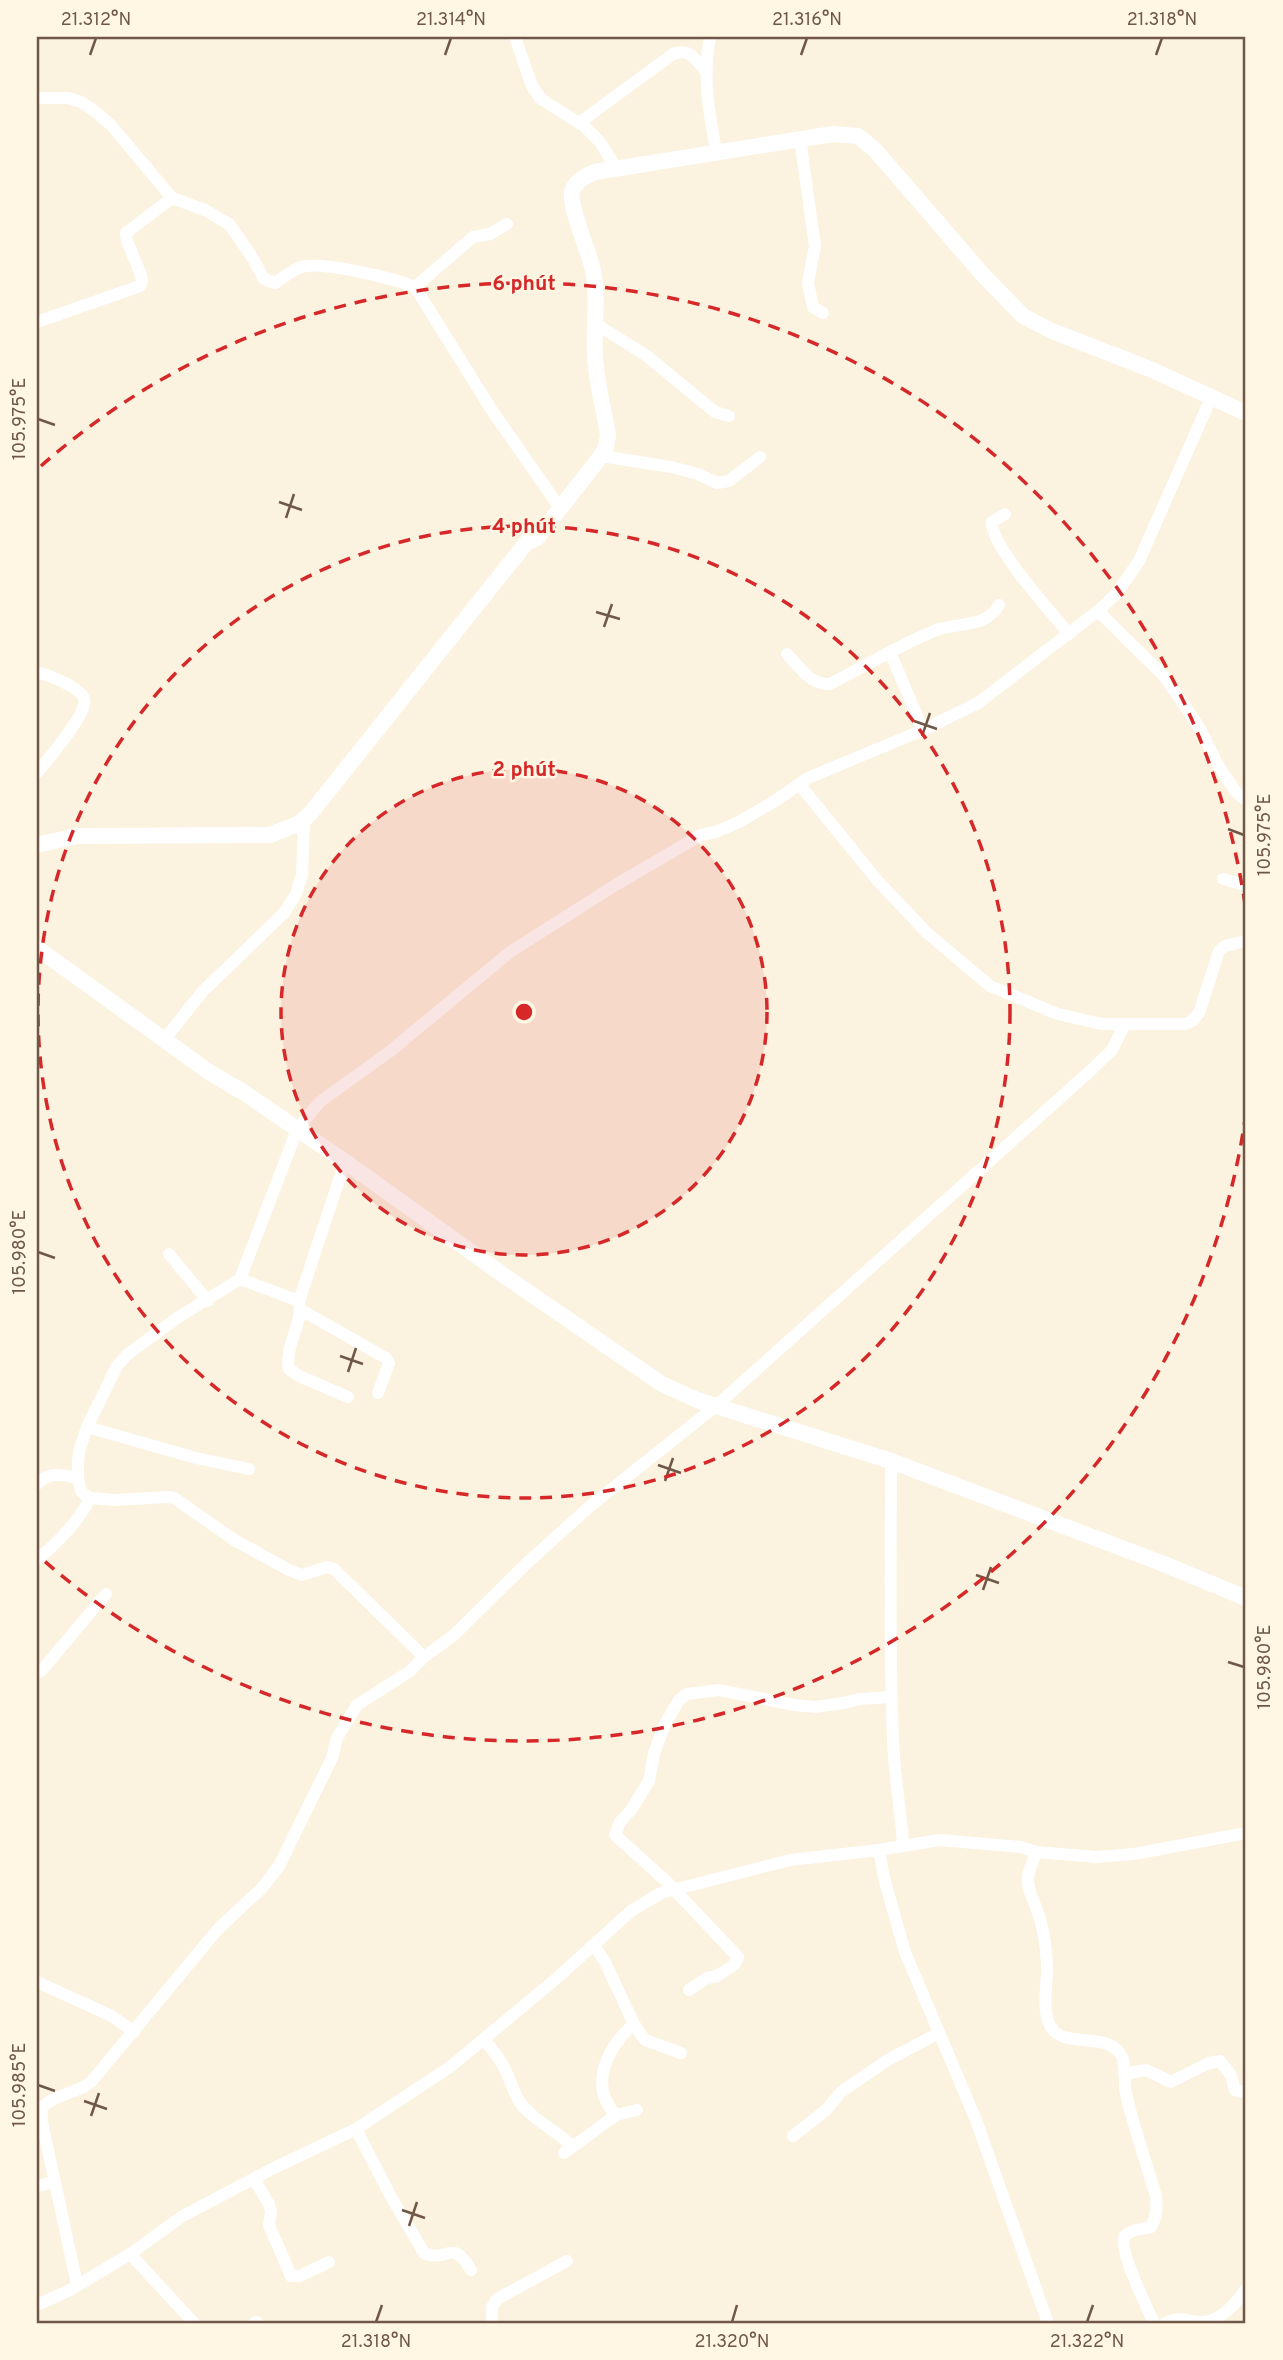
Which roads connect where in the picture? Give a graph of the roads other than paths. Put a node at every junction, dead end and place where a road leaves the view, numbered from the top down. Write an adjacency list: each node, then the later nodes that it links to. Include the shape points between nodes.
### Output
1 (516, 37): 5 (street, via 536,94)
2 (710, 37): 3 (street)
3 (705, 70): 5 (street, via 689,52 673,54); 7 (street)
4 (37, 98): 9 (street, via 68,98 96,112)
5 (579, 122): 8 (street, via 600,142)
6 (800, 139): 7 (street); 12 (street, via 815,246 808,292 813,307); 15 (street, via 858,136 898,174 1023,316)
7 (716, 151): 8 (street)
8 (616, 168): 14 (street, via 584,176 572,191 597,287)
9 (172, 198): 11 (street, via 229,224 271,283 301,267 315,266 395,278); 13 (street, via 126,233 141,275 140,286)
10 (507, 224): 11 (street, via 473,237)
11 (415, 286): 20 (street, via 491,409)
12 (823, 313)
13 (37, 322)
14 (596, 324): 17 (street, via 647,356 715,412); 18 (street, via 595,356 608,435)
15 (1211, 398): 16 (street); 23 (street, via 1139,561)
16 (1246, 413)
17 (729, 416)
18 (601, 456): 19 (street, via 671,467 717,483 729,481); 20 (street)
19 (760, 457)
20 (560, 508): 32 (street, via 537,538 527,542)
21 (1006, 514): 24 (street, via 992,522 995,537)
22 (999, 605): 25 (street, via 981,622 942,628)
23 (1098, 611): 24 (street); 31 (street, via 1164,676 1224,774)
24 (1069, 634): 28 (street, via 978,703)
25 (890, 652): 26 (street, via 830,684 808,677); 28 (street)
26 (787, 654)
27 (37, 672): 29 (street, via 65,683 85,700 77,720)
28 (923, 730): 30 (street)
29 (37, 773)
30 (800, 785): 38 (street, via 926,932 990,986 1058,1014 1101,1024); 40 (street, via 739,822 702,835 510,952 389,1052 321,1101)
31 (1246, 800)
32 (304, 819): 33 (street, via 270,835 77,836); 39 (street, via 302,875 284,913 203,991)
33 (37, 845)
34 (1223, 879): 35 (street)
35 (1246, 885)
36 (1246, 940): 38 (street, via 1219,950 1199,1013 1192,1021)
37 (37, 948): 39 (street)
38 (1125, 1024): 48 (street, via 1112,1050 1089,1072)
39 (164, 1040): 40 (street)
40 (297, 1130): 41 (street); 43 (street)
41 (347, 1164): 45 (street, via 320,1232); 48 (street, via 662,1384)
42 (169, 1254): 44 (street)
43 (240, 1279): 44 (street); 45 (street)
44 (208, 1301): 49 (street, via 128,1353)
45 (300, 1306): 46 (street, via 386,1357 389,1363); 47 (street, via 287,1359 289,1368)
46 (378, 1394)
47 (348, 1397)
48 (716, 1406): 50 (street); 58 (street, via 589,1507 454,1635)
49 (87, 1427): 51 (street); 52 (street, via 79,1451)
50 (891, 1461): 57 (street); 60 (street)
51 (249, 1469)
52 (78, 1478): 53 (street, via 54,1474); 54 (street)
53 (37, 1484)
54 (90, 1499): 55 (street); 58 (street, via 174,1498 236,1541 289,1570 302,1575 334,1569)
55 (37, 1560)
56 (106, 1594): 59 (street)
57 (1246, 1598)
58 (424, 1657): 70 (street, via 410,1672 353,1709 279,1866 219,1929)
59 (37, 1673)
60 (891, 1697): 62 (street); 65 (street, via 816,1707 719,1690 687,1694 679,1700 658,1740 645,1789 615,1835)
61 (1246, 1833): 64 (street, via 1133,1854 1097,1857)
62 (903, 1845): 63 (street); 64 (street, via 939,1840)
63 (879, 1850): 65 (street, via 790,1860); 71 (street, via 905,1952)
64 (1036, 1852): 74 (street, via 1028,1877 1029,1892 1044,1939 1048,2022 1065,2037 1115,2047 1122,2056)
65 (673, 1889): 66 (street, via 642,1903); 68 (street, via 738,1957 718,1976)
66 (594, 1945): 69 (street); 72 (street)
67 (37, 1982): 70 (street, via 112,2016)
68 (688, 1990)
69 (634, 2024): 73 (street, via 645,2040); 77 (street, via 616,2041 602,2075 606,2105)
70 (134, 2032): 81 (street, via 86,2087 46,2102 42,2109)
71 (939, 2033): 79 (street, via 841,2092); 92 (street, via 976,2120)
72 (484, 2040): 77 (street, via 500,2060 517,2099 556,2131 568,2150); 78 (street)
73 (681, 2053)
74 (1124, 2074): 75 (street, via 1146,2070 1171,2082 1220,2061 1235,2090); 93 (street, via 1157,2208 1151,2227 1127,2233 1124,2246)
75 (1246, 2092)
76 (637, 2110): 77 (street)
77 (616, 2115)
78 (356, 2129): 80 (street); 86 (street, via 424,2253 454,2252)
79 (793, 2136)
80 (256, 2177): 83 (street, via 181,2217); 85 (street, via 291,2276)
81 (54, 2182): 82 (street); 87 (street)
82 (37, 2186)
83 (130, 2254): 87 (street); 90 (street)
84 (567, 2261): 91 (street, via 497,2299)
85 (328, 2262)
86 (471, 2270)
87 (77, 2284): 89 (street)
88 (1246, 2289): 94 (street, via 1216,2319 1205,2322 1179,2317)
89 (37, 2305)
90 (194, 2323)
91 (492, 2323)
92 (1048, 2323)
93 (1154, 2323)
94 (1165, 2323)

